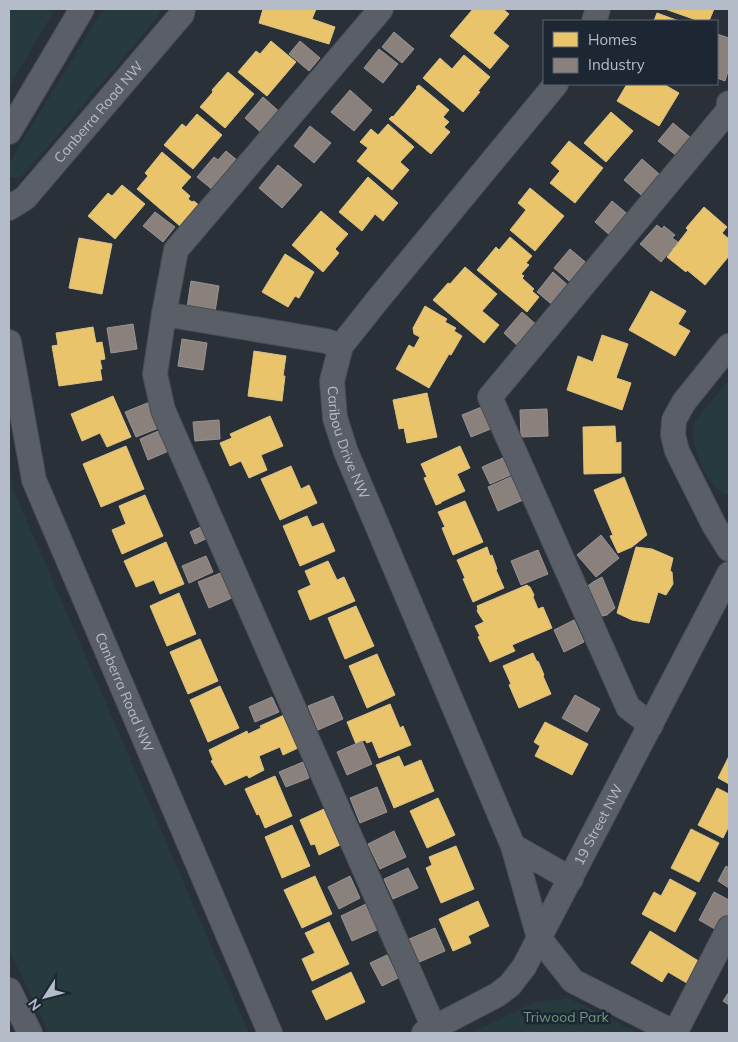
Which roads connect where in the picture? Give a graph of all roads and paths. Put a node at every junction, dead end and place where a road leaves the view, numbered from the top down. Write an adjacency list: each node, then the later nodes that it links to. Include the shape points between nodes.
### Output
1 (82, 9): 6 (street)
2 (183, 9): 7 (street, Canberra Road NW, via 25,198)
3 (381, 9): 8 (street, via 176,250)
4 (555, 85): 10 (street, Caribou Drive NW)
5 (729, 104): 14 (street, via 728,111 490,397 628,707)
6 (9, 132)
7 (9, 208)
8 (164, 314): 10 (street); 20 (street, via 155,374 163,410)
9 (9, 342): 22 (street, Canberra Road NW, via 34,480)
10 (341, 346): 15 (street, Caribou Drive NW, via 332,381 335,418 346,452)
11 (729, 346): 12 (street, via 684,402 674,420 673,435 677,451)
12 (729, 549)
13 (729, 574): 14 (street, 19 Street NW)
14 (650, 725): 16 (street, 19 Street NW)
15 (513, 846): 16 (street); 18 (street, Caribou Drive NW)
16 (570, 879): 18 (street, 19 Street NW)
17 (729, 928): 23 (street)
18 (539, 938): 20 (street, 19 Street NW, via 510,985); 23 (street, via 573,981)
19 (9, 990): 21 (street)
20 (429, 1031)
21 (30, 1033)
22 (270, 1033)
23 (675, 1033)

